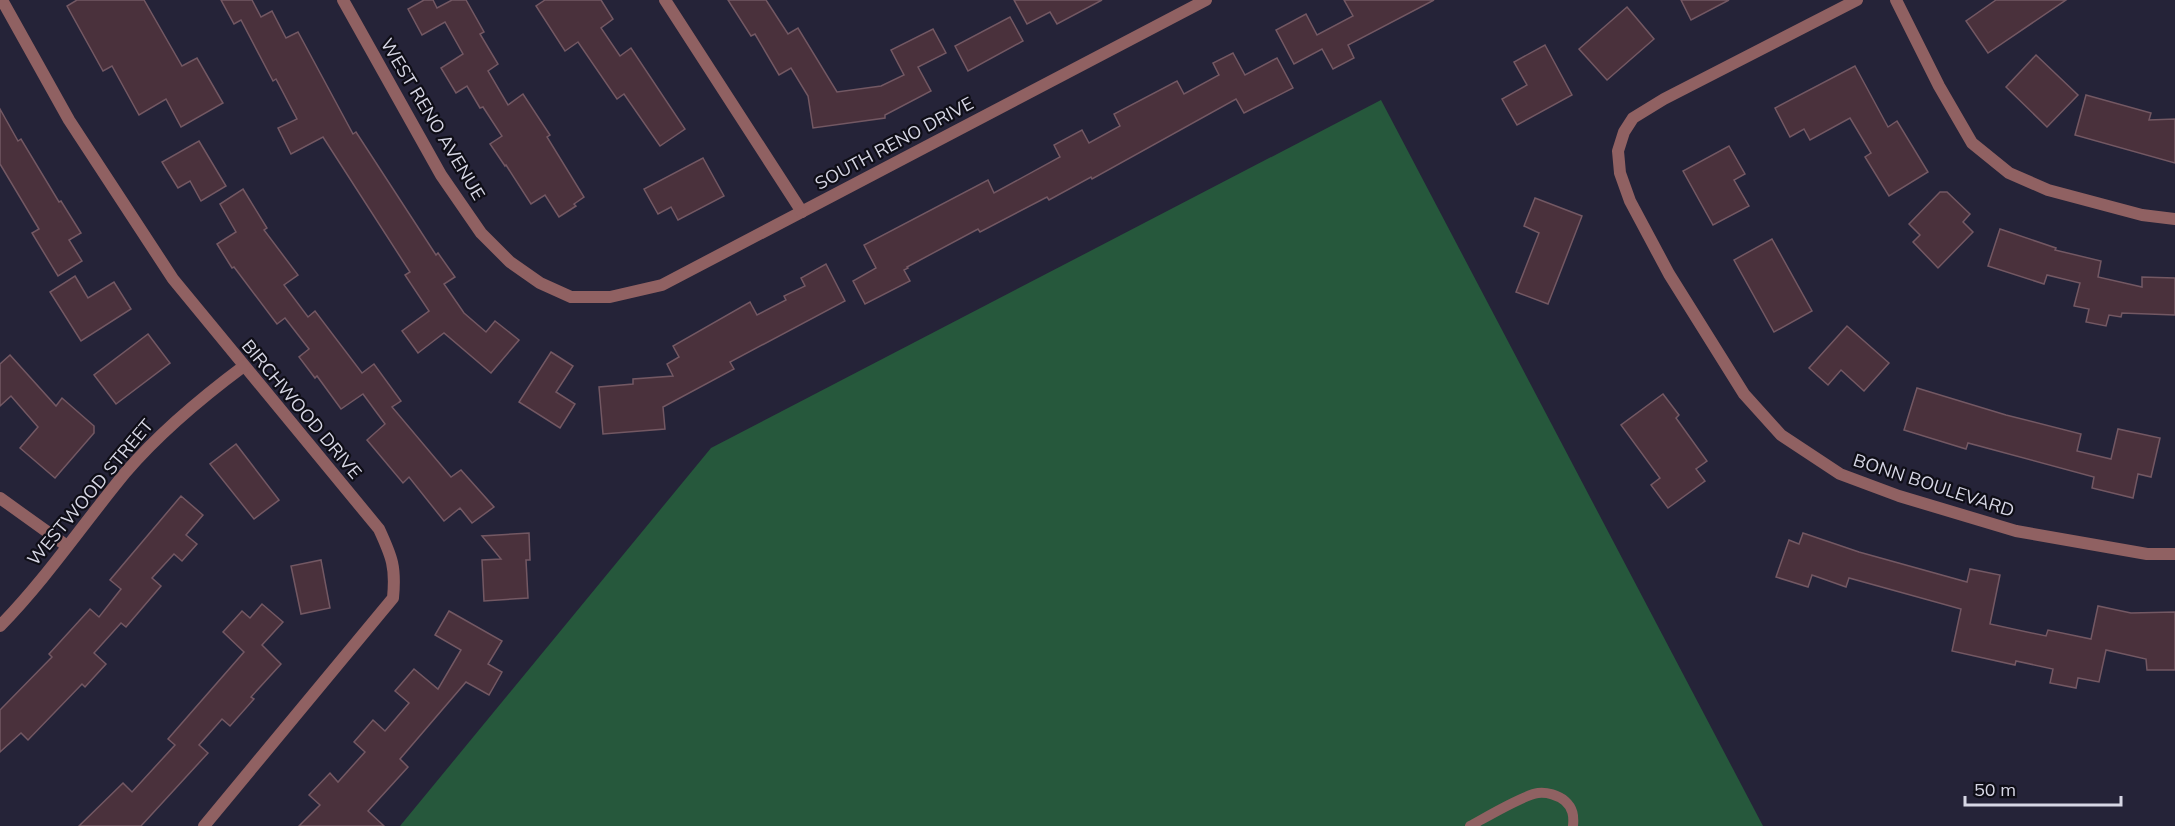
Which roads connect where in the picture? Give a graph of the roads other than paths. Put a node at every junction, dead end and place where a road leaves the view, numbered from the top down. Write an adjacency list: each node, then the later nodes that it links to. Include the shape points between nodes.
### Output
1 (2, 0): 10 (street, BIRCHWOOD DRIVE, via 69,120 173,279)
2 (343, 0): 9 (street, WEST RENO AVENUE, via 441,175 482,233 510,262 540,283 571,297)
3 (665, 0): 7 (street)
4 (1206, 0): 7 (street, SOUTH RENO DRIVE)
5 (1857, 0): 13 (street, BONN BOULEVARD, via 1664,99 1634,118 1624,132 1618,152 1620,173 1630,201 1669,274 1744,394 1781,435 1840,474 2016,531 2147,554)
6 (1896, 0): 8 (street, via 1972,142 2009,172 2048,190 2142,215)
7 (802, 212): 9 (street, SOUTH RENO DRIVE, via 662,285 610,297)
8 (2175, 219)
9 (592, 297)
10 (244, 366): 12 (street, WESTWOOD STREET, via 162,433); 15 (street, BIRCHWOOD DRIVE, via 379,529 392,557 395,578 393,598)
11 (0, 498): 12 (street)
12 (67, 546): 14 (street, WESTWOOD STREET)
13 (2175, 554)
14 (0, 626)
15 (204, 826)
16 (1470, 826): 17 (lane, via 1538,793 1559,796 1570,805)
17 (1572, 826)

